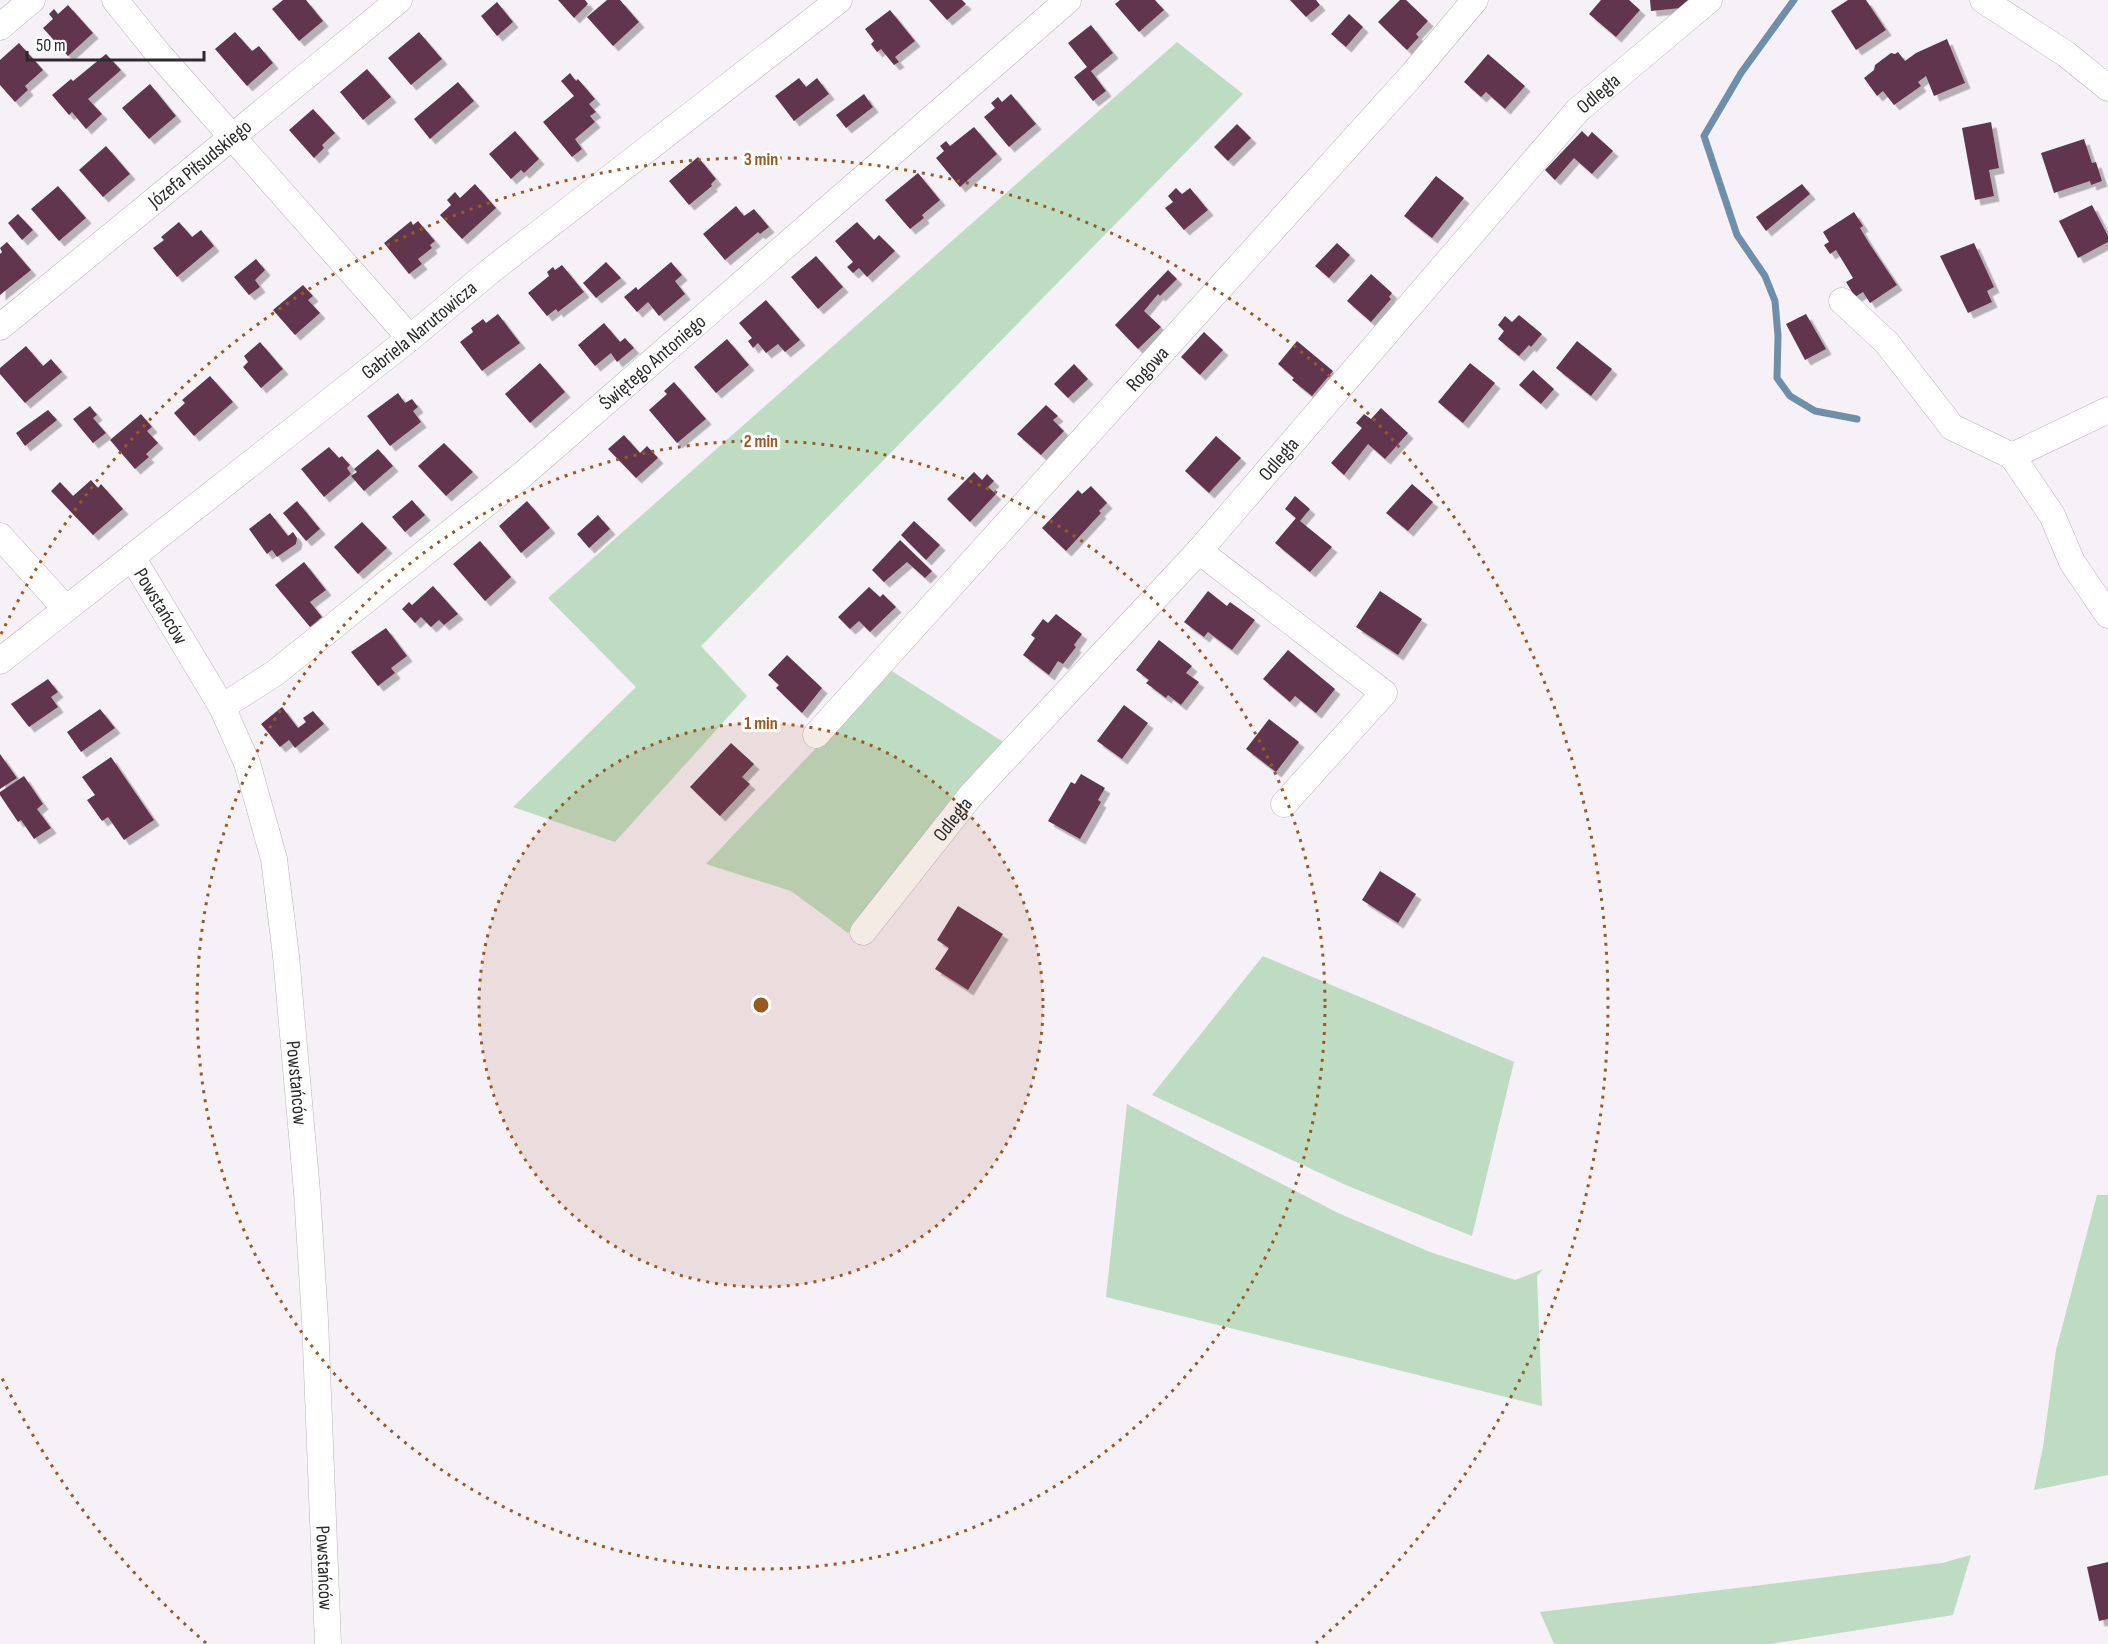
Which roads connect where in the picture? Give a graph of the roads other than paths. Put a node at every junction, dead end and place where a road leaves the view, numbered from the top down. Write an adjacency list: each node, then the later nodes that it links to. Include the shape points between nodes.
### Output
1 (32, 0): 9 (street)
2 (115, 0): 11 (street)
3 (399, 0): 11 (street, Józefa Piłsudskiego)
4 (839, 0): 14 (street, Gabriela Narutowicza)
5 (1068, 0): 23 (street, Świętego Antoniego, via 522,475 275,673)
6 (1475, 0): 24 (street, Rogowa, via 1412,75)
7 (1709, 0): 18 (street, Odległa, via 1578,110)
8 (1983, 0): 10 (street, via 2066,54)
9 (0, 27)
10 (2108, 88)
11 (232, 136): 13 (street, Józefa Piłsudskiego); 14 (street)
12 (1842, 301): 16 (street, via 1887,343 1952,427)
13 (0, 327)
14 (410, 338): 19 (street, Gabriela Narutowicza)
15 (2108, 410): 16 (street)
16 (2012, 456): 21 (street, via 2052,515 2072,562)
17 (0, 536): 20 (street)
18 (1199, 550): 25 (street, via 1384,693); 26 (street, Odległa, via 972,794)
19 (132, 557): 20 (street, Gabriela Narutowicza); 23 (street, Powstańców)
20 (65, 608): 22 (street, Gabriela Narutowicza)
21 (2108, 615)
22 (0, 661)
23 (222, 707): 27 (street, Powstańców, via 247,763 274,859 286,956 315,1320)
24 (816, 735)
25 (1284, 804)
26 (863, 932)
27 (328, 1644)

